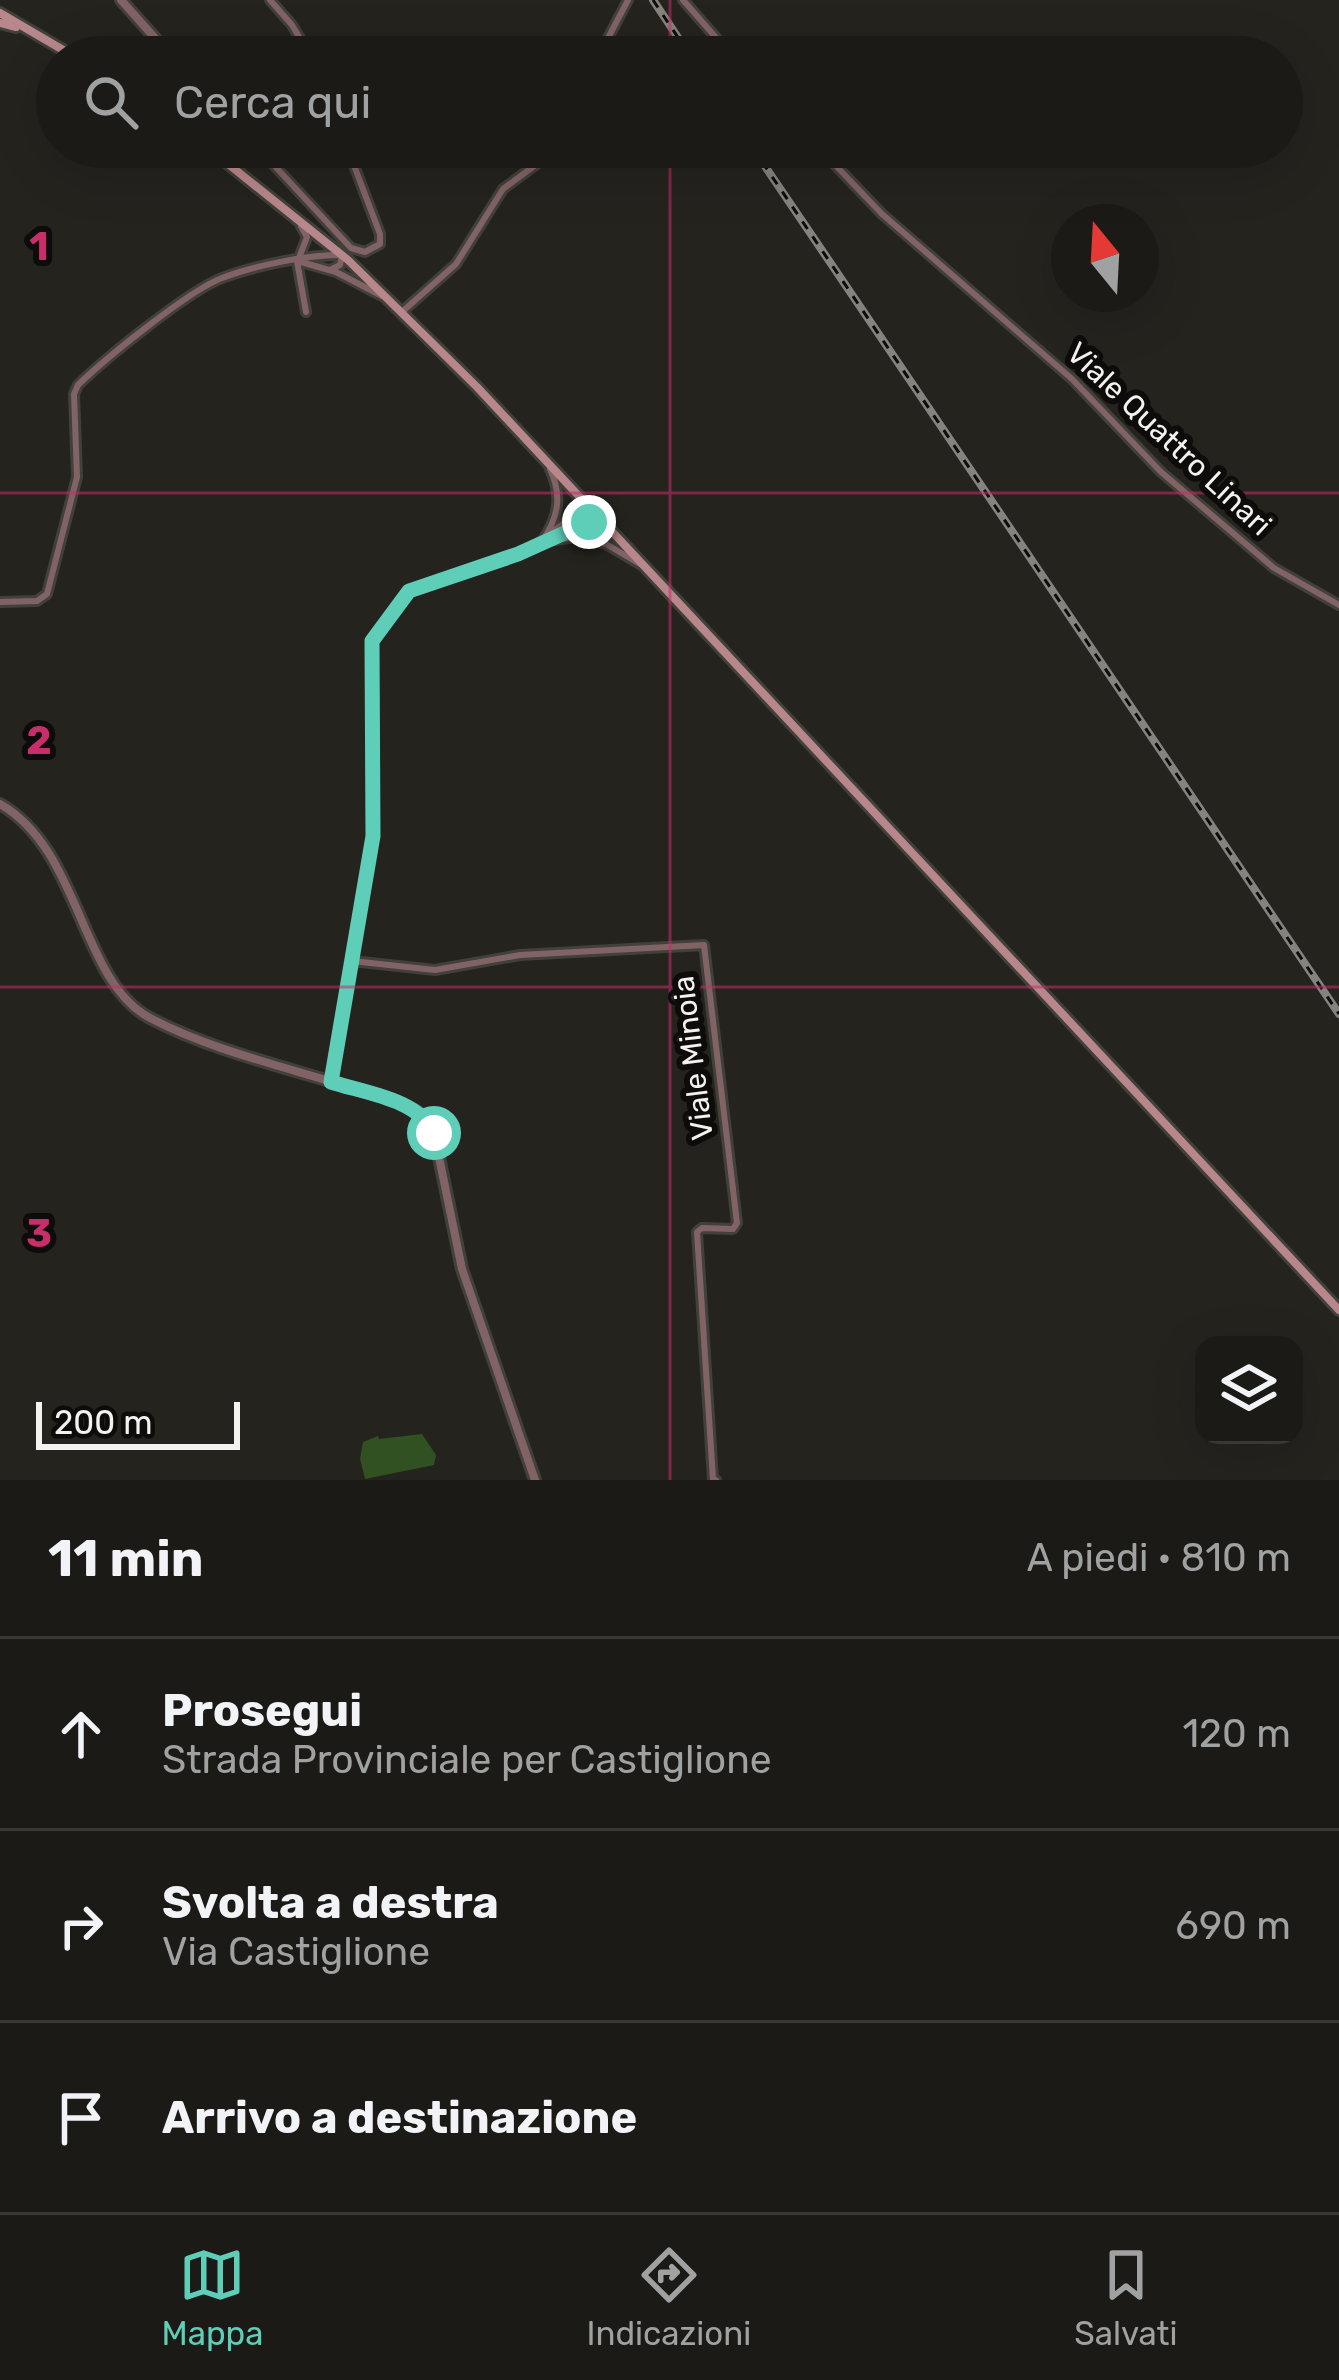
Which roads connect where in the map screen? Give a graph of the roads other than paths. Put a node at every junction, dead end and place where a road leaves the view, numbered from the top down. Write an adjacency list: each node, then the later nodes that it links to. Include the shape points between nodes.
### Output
1 (121, 0): 7 (street)
2 (270, 0): 8 (street)
3 (628, 0): 9 (street)
4 (683, 0): 10 (street)
5 (0, 18): 6 (main road)
6 (40, 36)
7 (154, 36)
8 (299, 36)
9 (609, 36)
10 (715, 36)
11 (234, 168): 16 (main road)
12 (277, 168): 13 (street, via 351,248 365,252 380,244 380,234)
13 (354, 168)
14 (532, 168): 21 (street, via 503,189 456,264)
15 (838, 168): 29 (street, Viale Quattro Linari, via 1072,379 1161,472 1274,568)
16 (298, 219): 17 (main road); 18 (street, via 307,237)
17 (342, 255): 18 (street); 19 (street); 20 (main road)
18 (298, 261): 19 (street); 22 (street); 28 (street, via 209,284 78,385 75,490 46,594)
19 (330, 270): 20 (street)
20 (391, 300): 21 (main road)
21 (403, 311): 23 (main road)
22 (306, 312)
23 (547, 462): 24 (main road); 26 (street, via 559,499)
24 (595, 513): 25 (street); 26 (street, via 571,518); 27 (main road)
25 (564, 537): 26 (street); 27 (street, via 606,544)
26 (543, 540): 31 (street, via 409,591 372,641 373,836)
27 (643, 566): 33 (main road)
28 (0, 602)
29 (1339, 605)
30 (0, 804): 32 (street, via 50,854 136,1009)
31 (352, 961): 32 (street); 35 (street, Viale Minoia, via 435,970 520,955 704,944 737,1223 697,1232)
32 (331, 1082): 34 (street, via 428,1121 466,1281)
33 (1339, 1310)
34 (535, 1480)
35 (716, 1480)

